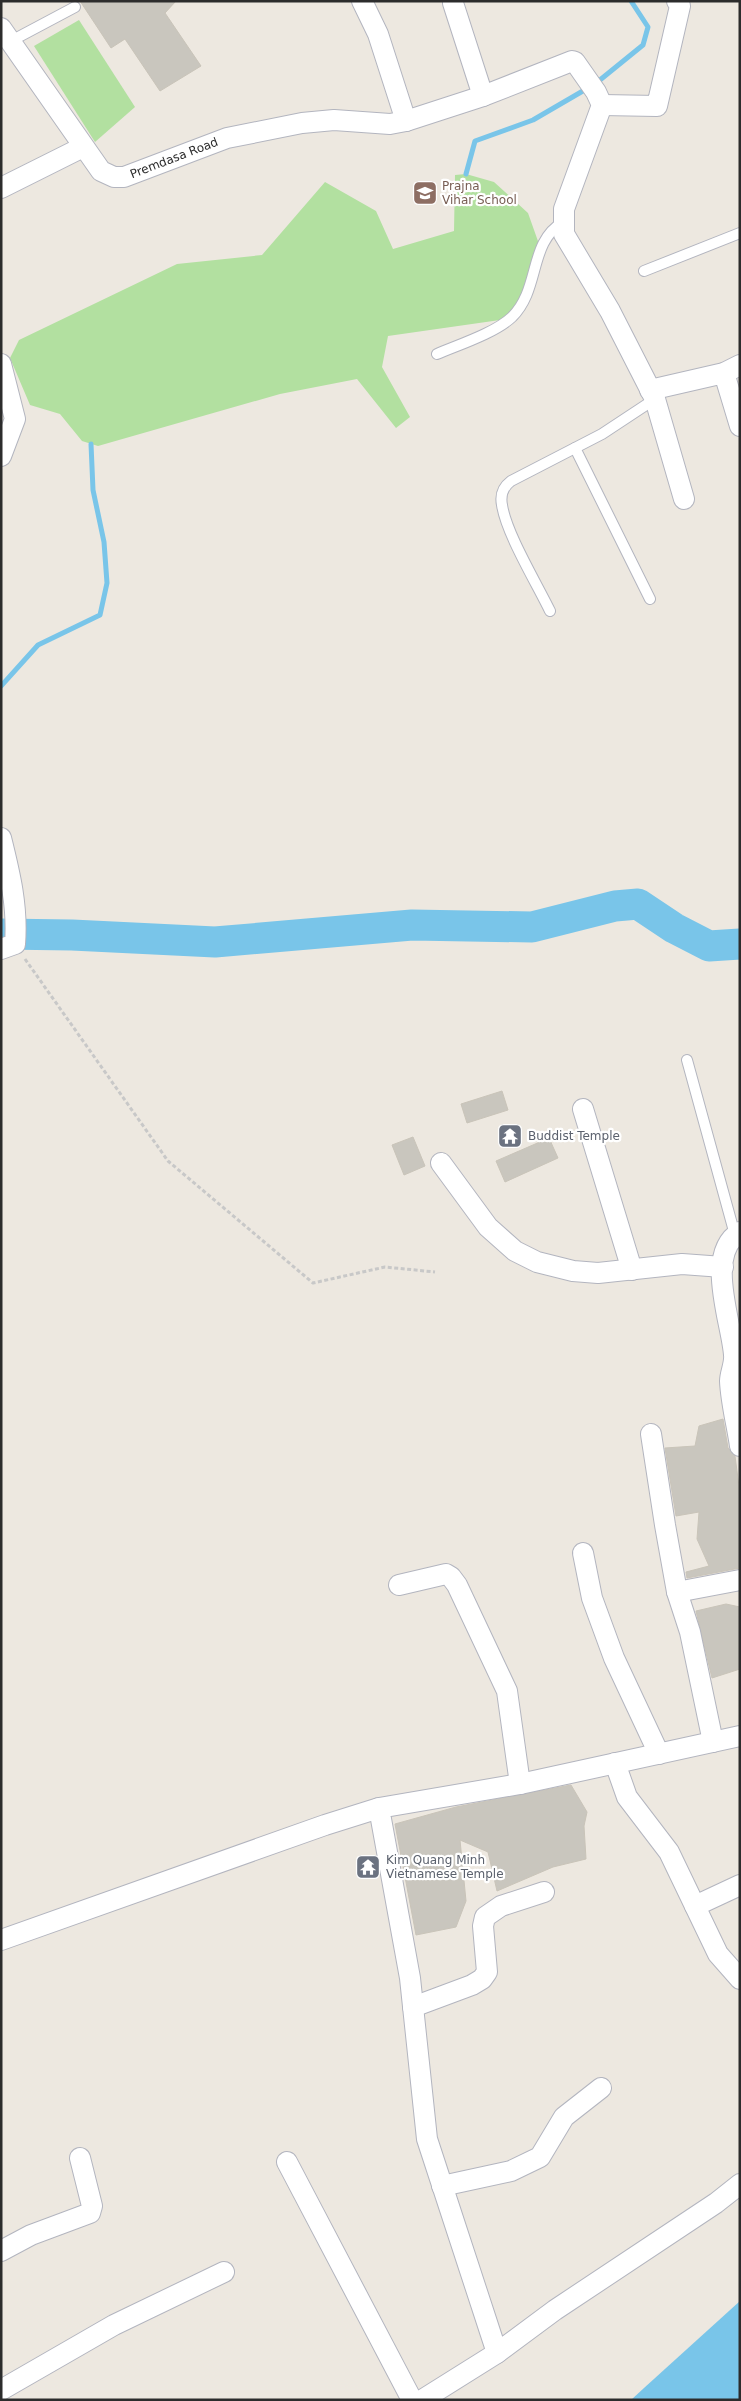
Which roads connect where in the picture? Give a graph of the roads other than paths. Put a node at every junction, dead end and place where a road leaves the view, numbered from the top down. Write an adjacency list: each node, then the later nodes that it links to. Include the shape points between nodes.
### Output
1 (362, 1): 8 (street, via 378,34)
2 (677, 1): 7 (street, via 680,6 657,106)
3 (453, 2): 6 (street)
4 (74, 7): 5 (lane)
5 (6, 34): 9 (street, Premdasa Road)
6 (483, 96): 7 (street, via 572,61); 8 (street)
7 (599, 98): 11 (street, via 564,209)
8 (398, 122): 9 (street, Premdasa Road, via 334,120 227,138 124,177 114,177 101,171)
9 (83, 147): 10 (street)
10 (1, 188)
11 (563, 222): 14 (lane, via 544,238 528,290 511,317 495,328); 17 (street, via 564,234 610,311)
12 (740, 233): 13 (lane)
13 (644, 271)
14 (437, 354)
15 (1, 364): 20 (street, via 15,419)
16 (732, 369): 17 (street); 18 (street)
17 (652, 394): 19 (lane, via 602,434); 21 (street)
18 (740, 426)
19 (575, 448): 22 (lane); 23 (lane, via 506,484 501,498 510,530)
20 (1, 456)
21 (684, 499)
22 (650, 599)
23 (550, 611)
24 (1, 838): 25 (street, via 14,889 17,919)
25 (8, 946)
26 (687, 1060): 29 (lane)
27 (582, 1110): 31 (street)
28 (441, 1163): 31 (street, via 488,1227 515,1251 538,1262 573,1270 598,1273)
29 (737, 1233): 30 (street, via 726,1248)
30 (723, 1268): 31 (street, via 682,1264); 32 (street, via 721,1281)
31 (632, 1270)
32 (737, 1355): 34 (street, via 730,1380)
33 (651, 1434): 38 (street)
34 (740, 1446)
35 (583, 1553): 41 (street, via 592,1598 614,1658)
36 (740, 1580): 38 (street)
37 (399, 1585): 43 (street, via 446,1574 457,1585 507,1691)
38 (677, 1592): 40 (street, via 690,1632)
39 (740, 1736): 40 (street)
40 (713, 1742): 41 (street)
41 (659, 1754): 42 (street)
42 (615, 1763): 43 (street); 47 (street, via 627,1797 668,1852)
43 (520, 1784): 44 (street)
44 (379, 1808): 48 (street); 50 (street)
45 (740, 1885): 47 (street)
46 (544, 1892): 50 (street, via 501,1906 485,1916 487,1972 482,1979)
47 (695, 1906): 49 (street, via 718,1954)
48 (1, 1940)
49 (740, 1978)
50 (414, 2007): 55 (street, via 427,2139)
51 (601, 2088): 55 (street, via 564,2117 540,2157 511,2171)
52 (80, 2158): 56 (street, via 92,2206 90,2213 31,2235)
53 (287, 2162): 60 (street)
54 (740, 2184): 58 (street)
55 (442, 2186): 58 (street)
56 (1, 2251)
57 (224, 2272): 59 (street, via 114,2324)
58 (497, 2353): 61 (street)
59 (1, 2390)
60 (412, 2400)
61 (422, 2400)

